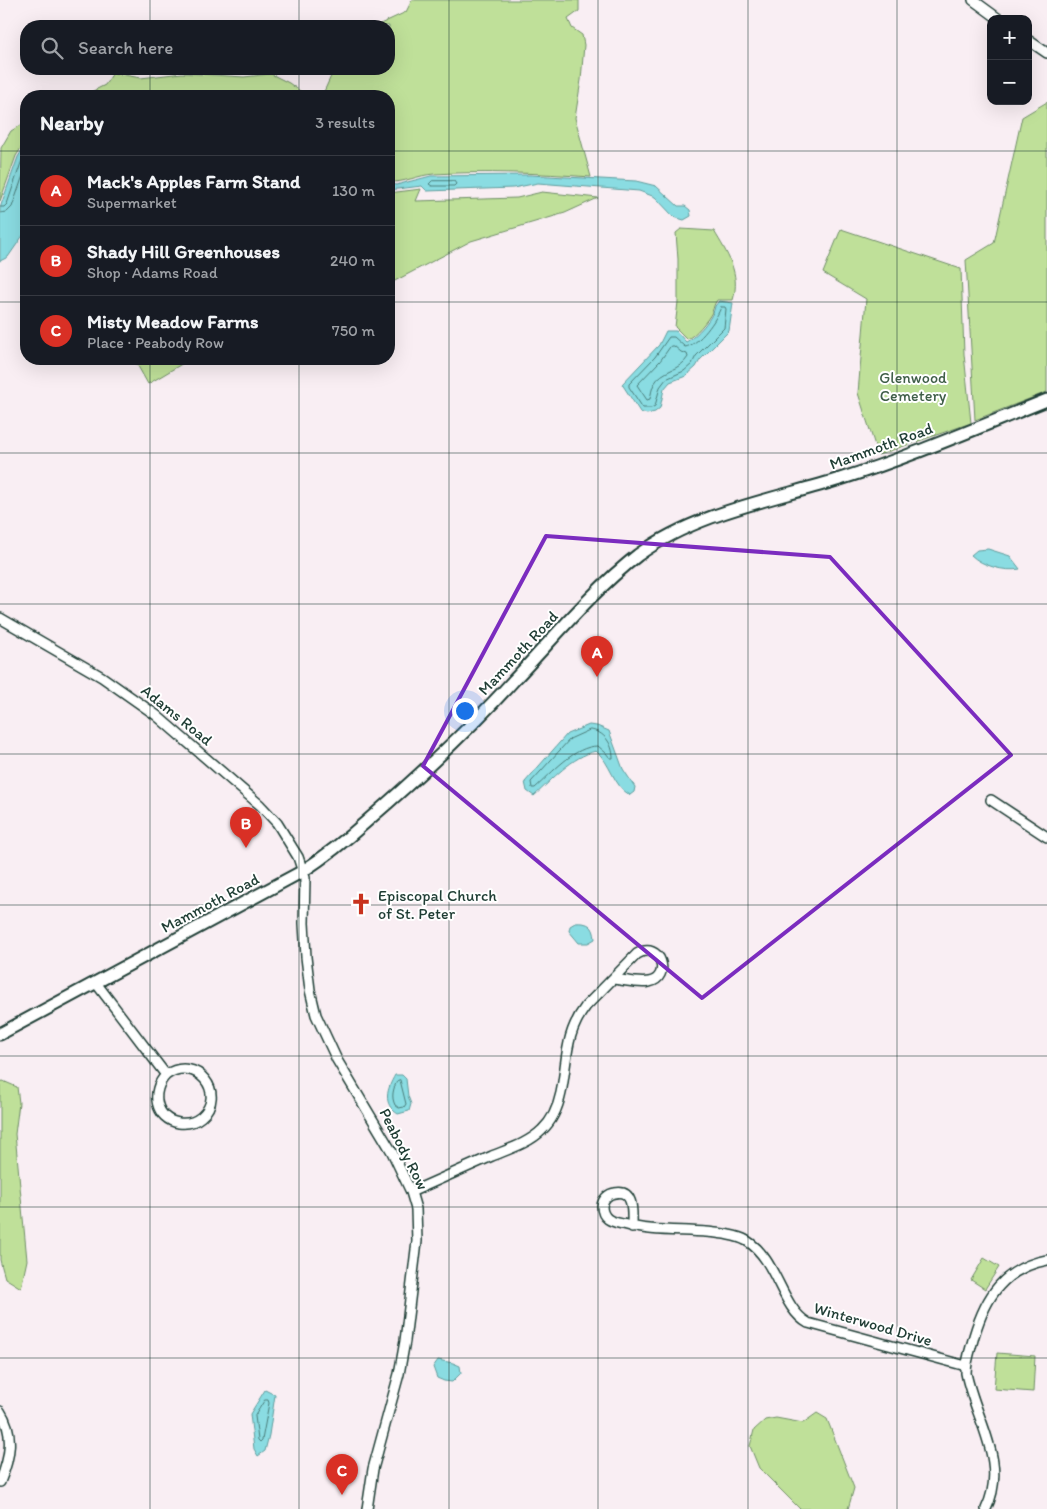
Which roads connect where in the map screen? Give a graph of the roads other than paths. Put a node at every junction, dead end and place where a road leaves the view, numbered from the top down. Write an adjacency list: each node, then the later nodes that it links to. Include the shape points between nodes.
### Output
1 (973, 0): 2 (street)
2 (994, 15)
3 (1032, 43): 4 (street)
4 (1047, 53)
5 (1047, 400): 9 (main road, Mammoth Road, via 866,470 714,516 657,542 613,576 430,766)
6 (0, 618): 9 (street, Adams Road, via 106,680 156,715 272,817 287,838)
7 (991, 800): 8 (street)
8 (1047, 837)
9 (303, 871): 11 (main road, Mammoth Road); 14 (street, Peabody Row, via 306,957 316,1015)
10 (613, 979): 10 (street, via 641,952 651,951 662,962 658,977 649,982); 14 (street, via 576,1021 569,1039 558,1103 542,1130 521,1144)
11 (96, 983): 12 (main road, Mammoth Road); 13 (street)
12 (0, 1034)
13 (166, 1075): 13 (street, via 156,1094 163,1114 182,1123 193,1122 202,1116 211,1097 204,1078 185,1069)
14 (411, 1192): 20 (street, Peabody Row, via 416,1209 416,1241 405,1341 375,1461)
15 (632, 1227): 17 (street, Winterwood Drive, via 738,1237 764,1257 803,1320)
16 (1047, 1260): 17 (street, via 1022,1268 992,1295 978,1323)
17 (966, 1366): 21 (street, via 968,1382 994,1462 994,1485)
18 (0, 1411): 19 (street, via 7,1424 10,1444)
19 (0, 1482)
20 (367, 1509)
21 (986, 1509)

